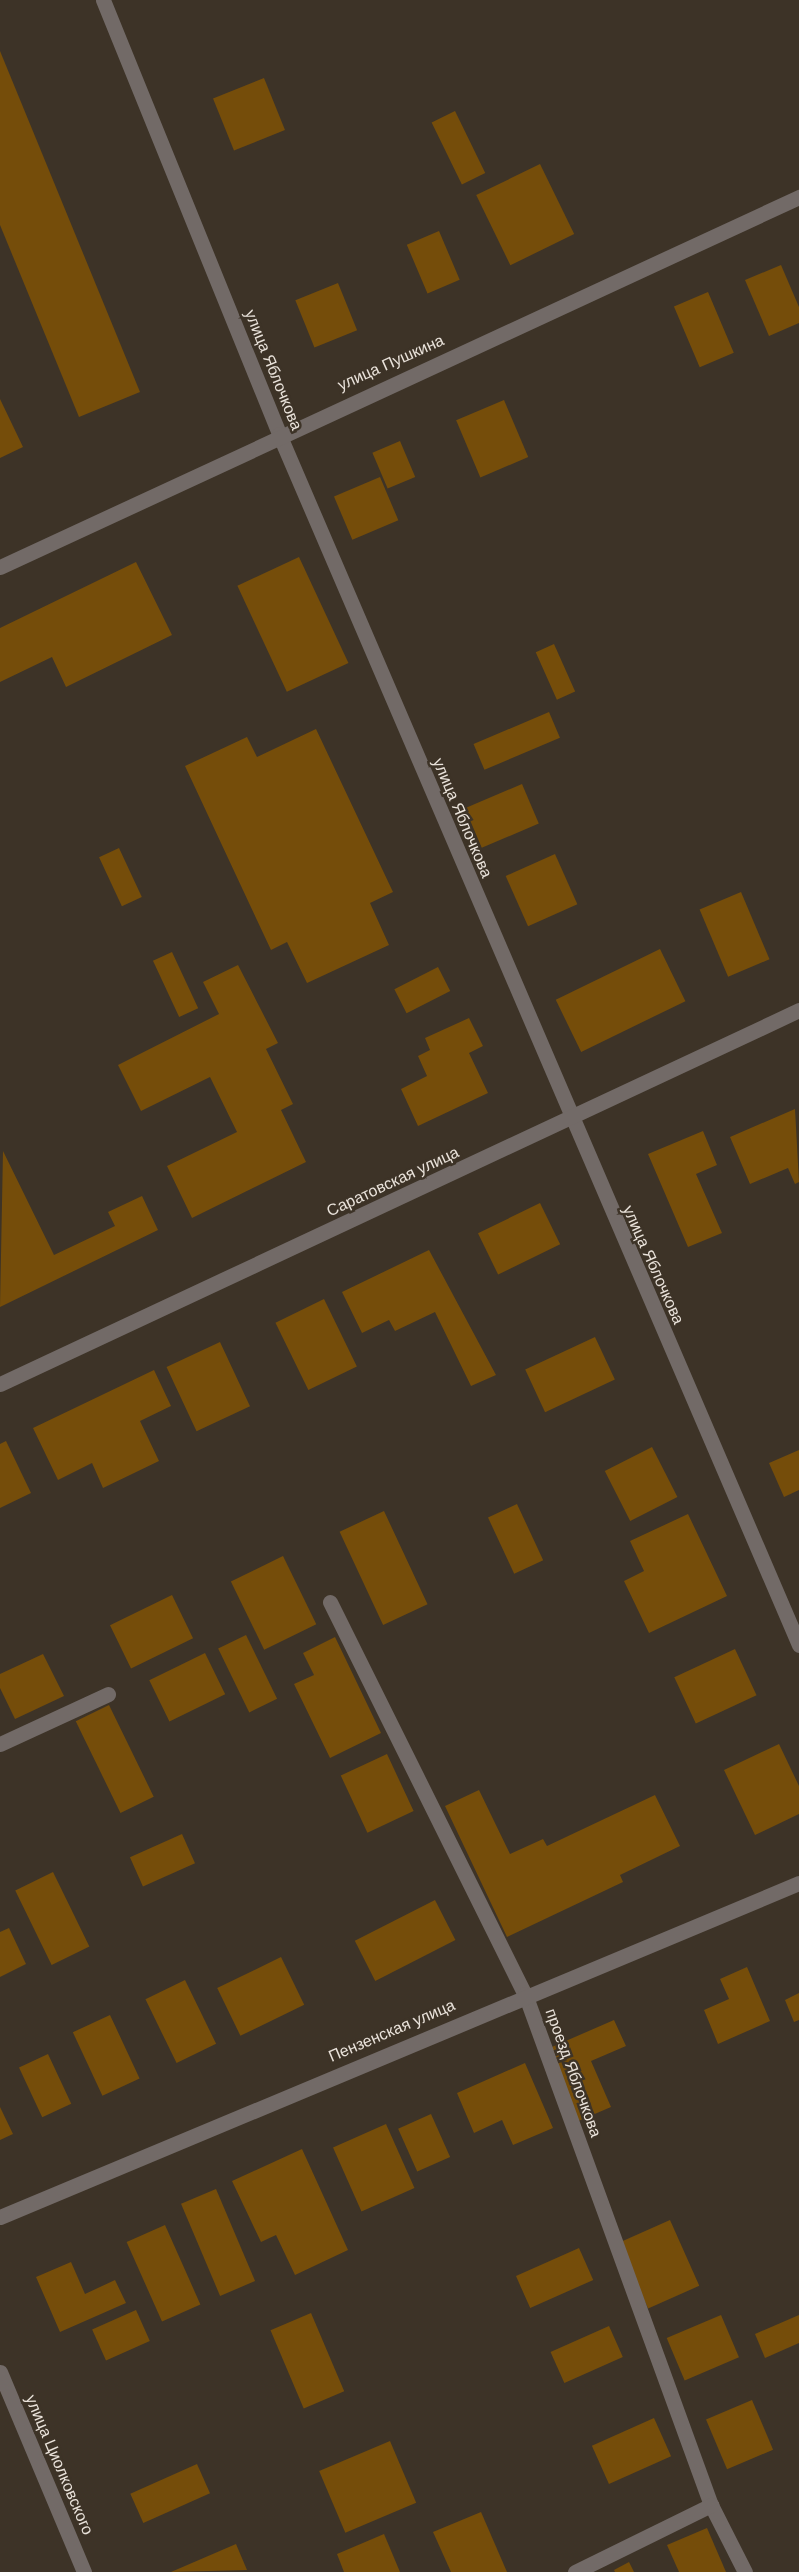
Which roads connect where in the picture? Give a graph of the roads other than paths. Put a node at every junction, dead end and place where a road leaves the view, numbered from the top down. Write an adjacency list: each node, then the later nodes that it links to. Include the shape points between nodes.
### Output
1 (103, 0): 3 (street, улица Яблочкова)
2 (799, 197): 3 (street, улица Пушкина)
3 (279, 434): 4 (street, улица Пушкина); 6 (street, улица Яблочкова)
4 (0, 567)
5 (799, 1010): 6 (street, Саратовская улица)
6 (570, 1119): 7 (street, Саратовская улица); 9 (street, улица Яблочкова)
7 (0, 1384)
8 (330, 1602): 13 (street, проезд Яблочкова)
9 (799, 1645)
10 (108, 1694): 11 (street)
11 (0, 1744)
12 (799, 1883): 13 (street, Пензенская улица)
13 (525, 1994): 14 (street, Пензенская улица); 16 (street, проезд Яблочкова)
14 (0, 2217)
15 (0, 2372): 17 (street, улица Циолковского)
16 (711, 2505): 18 (street); 19 (street, проезд Яблочкова)
17 (84, 2572)
18 (575, 2572)
19 (745, 2572)

